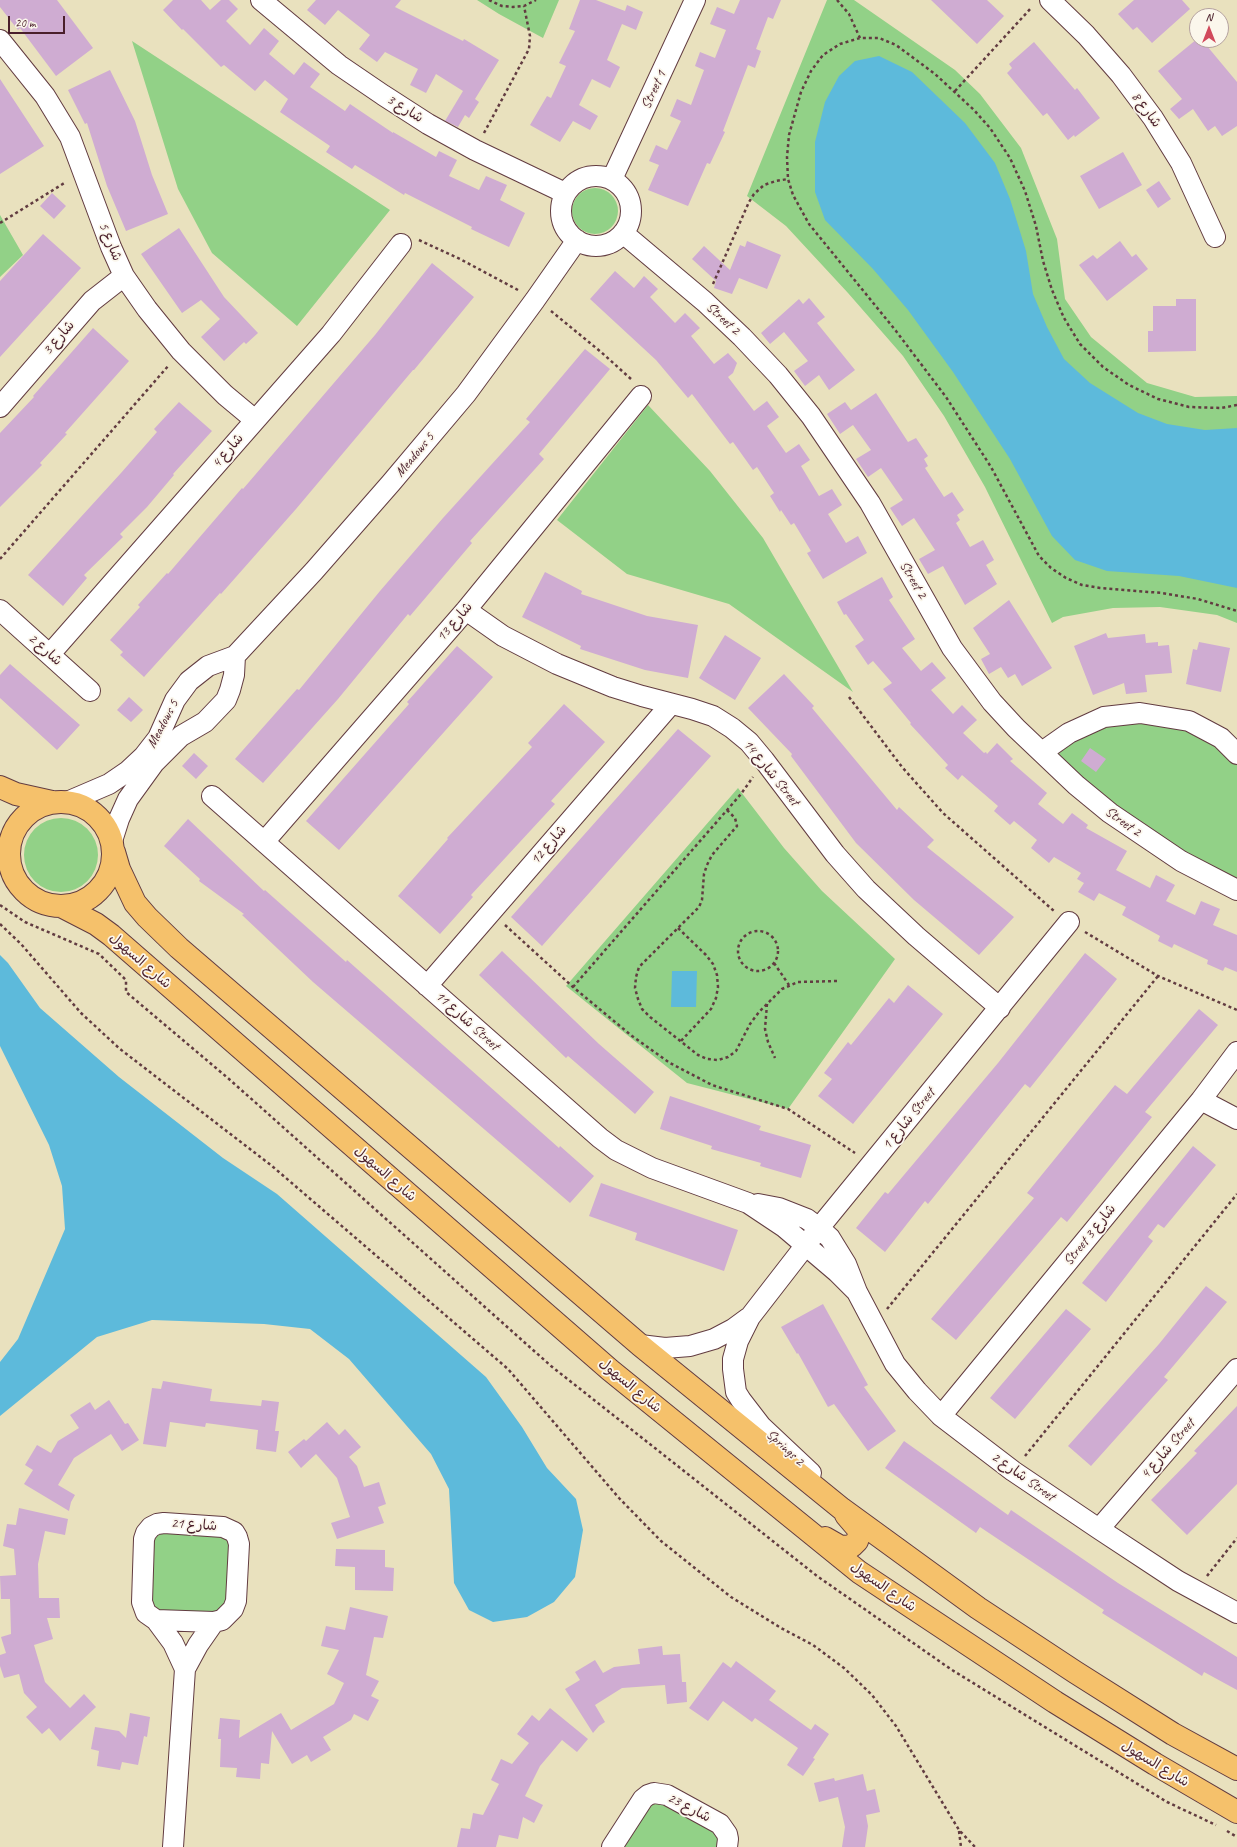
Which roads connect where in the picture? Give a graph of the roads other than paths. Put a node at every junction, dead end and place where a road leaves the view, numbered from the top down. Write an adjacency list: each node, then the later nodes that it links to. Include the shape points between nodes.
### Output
1 (261, 0): 6 (street, شارع 3, via 334,60 428,124 475,150)
2 (695, 0): 5 (street, Street 1)
3 (1043, 1): 8 (street, شارع 8, via 1086,35 1121,75 1153,118 1181,163)
4 (0, 40): 11 (street, شارع 5, via 58,116 79,159)
5 (612, 180): 6 (street, via 599,176 586,177 574,183); 7 (street, via 627,194 630,204 629,219)
6 (565, 193): 9 (street, via 561,203 563,224)
7 (623, 233): 9 (street, via 613,241 601,245 589,245); 25 (street, Street 2, via 705,302 778,375 811,416 870,503 952,648 992,702)
8 (1215, 237)
9 (577, 240): 18 (street, Meadows 5, via 466,394 386,489)
10 (401, 244): 14 (street, شارع 4, via 331,334)
11 (124, 276): 13 (street, شارع 3, via 92,301); 14 (street, شارع 5, via 181,351 225,395)
12 (641, 396): 16 (street, شارع 13)
13 (0, 407)
14 (255, 420): 17 (street, شارع 4)
15 (0, 610): 17 (street, شارع 2)
16 (466, 610): 22 (street, شارع 14 Street, via 503,636 557,664 613,687); 30 (street, شارع 13)
17 (50, 654): 21 (street, شارع 2)
18 (235, 656): 19 (street, Meadows 5); 20 (street)
19 (208, 666): 20 (street); 23 (street, Meadows 5, via 189,681 175,700)
20 (232, 684): 24 (street, Meadows 5, via 217,694 201,711)
21 (90, 691)
22 (671, 704): 36 (street, شارع 12); 37 (street, شارع 14 Street, via 713,716 748,742 835,854 866,889)
23 (171, 711): 24 (street); 29 (street, Meadows 5, via 158,738 128,771 110,784)
24 (192, 729): 31 (street, Meadows 5, via 181,736 140,780 119,820)
25 (1042, 752): 26 (street, via 1069,733 1104,717 1140,713 1189,721 1220,738); 33 (street, Street 2, via 1076,785 1144,838 1181,861)
26 (1237, 754)
27 (0, 787): 29 (main road, via 34,799)
28 (212, 796): 30 (street, شارع 11 Street)
29 (60, 802): 31 (main road, via 83,806 96,814 106,826); 32 (main road, via 36,807 23,817 14,830)
30 (264, 842): 36 (street, شارع 11 Street)
31 (113, 846): 34 (main road, via 112,868 105,883 94,896 79,904); 46 (main road, via 119,869 135,903 147,918)
32 (4, 854): 34 (main road, via 21,889 33,899 47,905)
33 (1237, 890)
34 (63, 907): 51 (main road, شارع السهول, via 111,935 610,1370)
35 (1069, 922): 37 (street, شارع 1 Street)
36 (427, 986): 41 (street, شارع 11 Street, via 611,1146 652,1168)
37 (1000, 1008): 42 (street, شارع 1 Street)
38 (1237, 1052): 39 (street, Street شارع 3)
39 (1201, 1100): 40 (street); 48 (street, Street شارع 3)
40 (1237, 1119)
41 (748, 1203): 42 (street, شارع 11 Street, via 764,1204 793,1213); 43 (street, شارع 11 Street, via 772,1218)
42 (820, 1228): 43 (street, شارع 1 Street); 44 (street, شارع 2 Street, via 839,1251)
43 (805, 1246): 44 (street, شارع 2 Street); 45 (street, شارع 1 Street)
44 (857, 1292): 48 (street, شارع 2 Street, via 895,1364)
45 (746, 1325): 46 (street, via 690,1346); 49 (street, Springs 2, via 734,1350 732,1369 736,1392 761,1426 807,1468)
46 (640, 1346): 49 (main road)
47 (1237, 1369): 52 (street, شارع 4 Street)
48 (941, 1416): 52 (street, شارع 2 Street, via 1013,1471)
49 (819, 1491): 50 (main road)
50 (842, 1509): 51 (main road, via 858,1529 857,1541 852,1546 839,1546); 57 (main road, via 978,1608 1075,1672 1173,1734)
51 (796, 1521): 58 (main road, شارع السهول, via 859,1572 956,1638 1155,1764)
52 (1099, 1529): 53 (street, شارع 2 Street, via 1178,1581)
53 (1237, 1613)
54 (156, 1620): 55 (street); 55 (street, شارع 21, via 146,1613 142,1602 144,1539 151,1527 164,1523 223,1527 234,1532 237,1537 239,1544 236,1601 228,1615); 56 (street, شارع 21, via 173,1643)
55 (214, 1622): 56 (street, شارع 21)
56 (185, 1669): 59 (street, شارع 21)
57 (1237, 1769)
58 (1237, 1812)
59 (173, 1847)
60 (612, 1847): 61 (street, شارع 23, via 643,1799 648,1795 661,1793 720,1824 727,1834)
61 (727, 1847)

